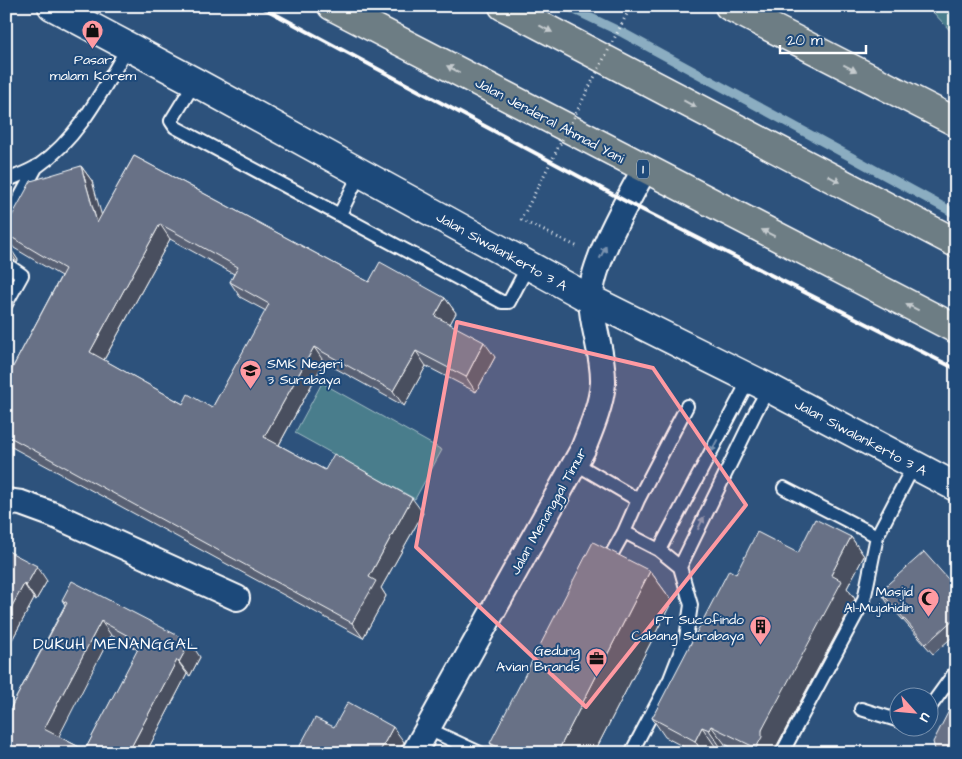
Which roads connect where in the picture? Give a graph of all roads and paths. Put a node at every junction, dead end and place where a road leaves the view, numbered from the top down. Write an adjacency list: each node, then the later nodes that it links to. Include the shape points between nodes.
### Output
1 (52, 6): 7 (main road, Jalan Siwalankerto 3 A)
2 (332, 6): 11 (highway, Jalan Jenderal Ahmad Yani / 1, one-way to 2)
3 (503, 6): 16 (highway, one-way to 16)
4 (631, 6): 17 (path, bridge, via 521,220)
5 (729, 6): 6 (highway)
6 (761, 14): 9 (highway, one-way to 9)
7 (128, 47): 8 (main road, Jalan Siwalankerto 3 A); 10 (lane, via 87,116 70,138)
8 (195, 82): 12 (main road, Jalan Siwalankerto 3 A); 14 (lane, via 171,121 174,127)
9 (956, 122)
10 (37, 166): 13 (lane); 15 (lane)
11 (644, 170): 20 (street, Jalan Menanggal Timur, one-way to 11, via 598,263); 22 (highway, Jalan Jenderal Ahmad Yani / 1, one-way to 11)
12 (360, 173): 14 (lane); 19 (main road, Jalan Siwalankerto 3 A)
13 (6, 181)
14 (340, 214): 19 (lane, via 507,303)
15 (6, 223)
16 (956, 243)
17 (578, 247)
18 (6, 264): 21 (lane, via 22,275)
19 (528, 266): 20 (main road, Jalan Siwalankerto 3 A)
20 (590, 299): 23 (main road, Jalan Siwalankerto 3 A); 25 (street, Jalan Menanggal Timur, via 603,384 598,408)
21 (6, 304)
22 (956, 329)
23 (759, 384): 26 (main road, Jalan Siwalankerto 3 A); 33 (lane, one-way to 33); 34 (lane, one-way to 23, via 756,411)
24 (687, 406): 29 (lane)
25 (575, 463): 29 (lane); 41 (street, Jalan Menanggal Timur)
26 (914, 465): 27 (main road, Jalan Siwalankerto 3 A); 32 (lane)
27 (956, 487)
28 (784, 488): 32 (lane)
29 (638, 500): 31 (lane)
30 (6, 501): 36 (street, via 54,515)
31 (624, 532): 33 (lane); 35 (lane)
32 (877, 536): 45 (lane, via 864,600)
33 (659, 550): 34 (lane)
34 (680, 567): 44 (lane, via 691,605 686,638 670,679)
35 (600, 575)
36 (237, 598)
37 (956, 671): 38 (lane)
38 (940, 694)
39 (861, 709): 40 (lane)
40 (890, 718)
41 (426, 728): 42 (street, Jalan Menanggal Timur); 43 (lane)
42 (414, 753)
43 (480, 753)
44 (631, 753)
45 (782, 753)

